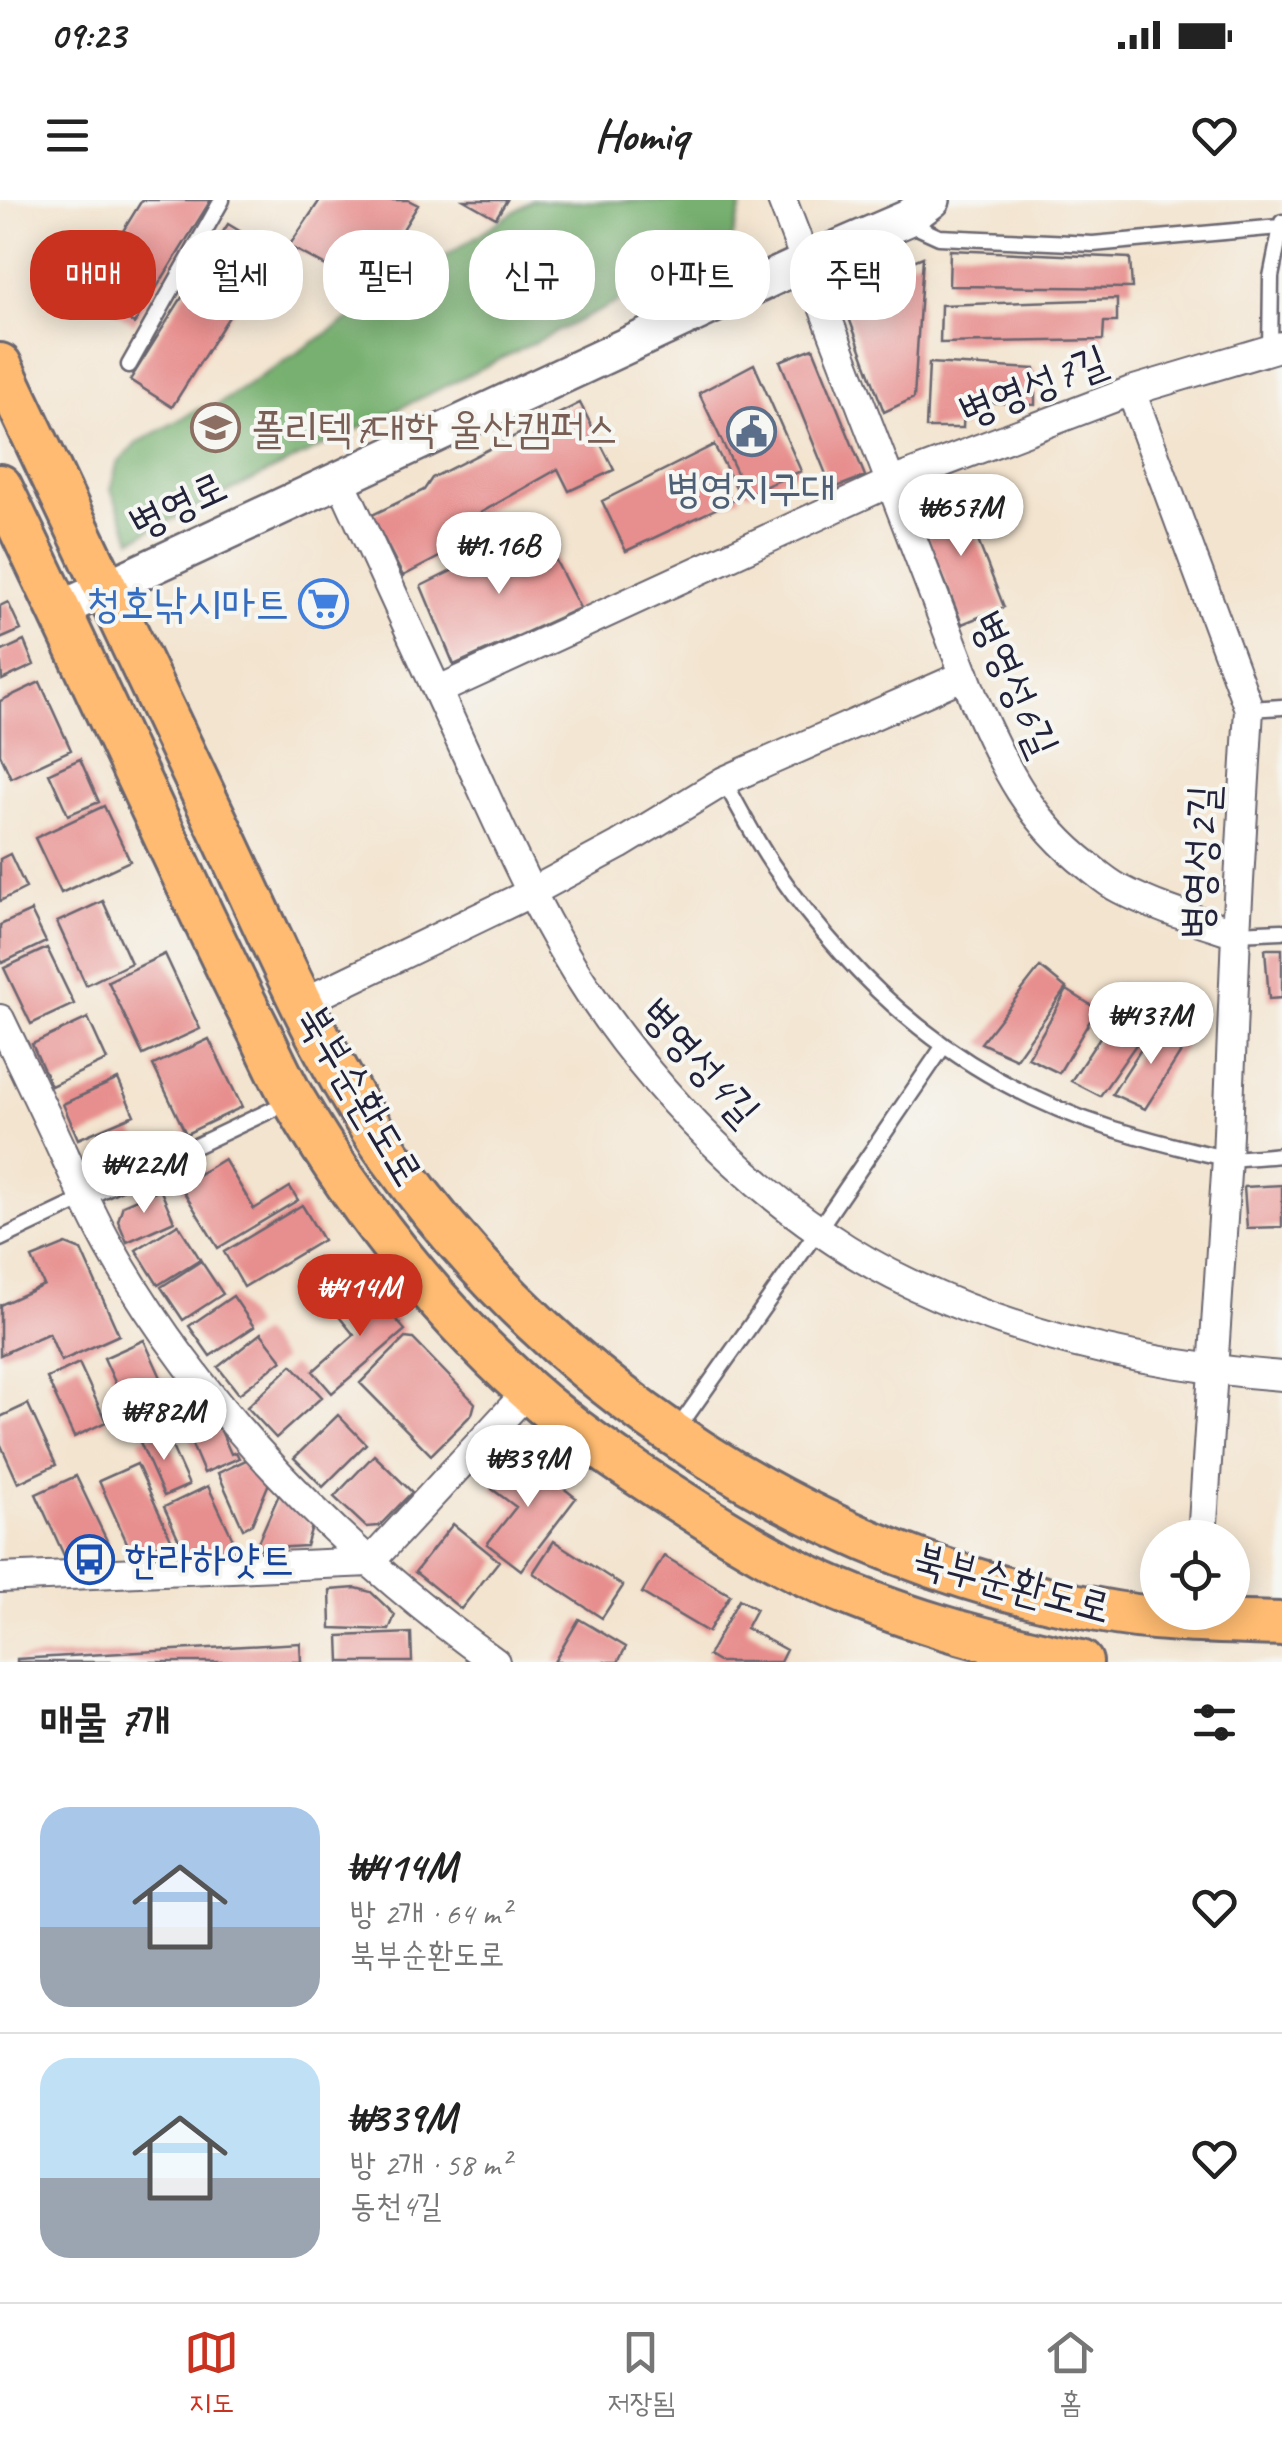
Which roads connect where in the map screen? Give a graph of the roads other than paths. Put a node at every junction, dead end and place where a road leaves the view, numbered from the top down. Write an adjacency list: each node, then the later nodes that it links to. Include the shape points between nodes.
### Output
1 (222, 200): 11 (lane)
2 (782, 200): 5 (street, 병영성6길)
3 (920, 209): 4 (lane, via 917,228 939,236 1093,244); 6 (street, 병영로)
4 (1281, 224): 9 (lane, via 1271,277)
5 (794, 230)
6 (875, 230)
7 (790, 269): 13 (street, 병영로)
8 (828, 320): 14 (street, 병영성6길)
9 (1276, 348): 12 (street, 병영성7길)
10 (0, 365): 16 (main road, 북부순환도로)
11 (129, 365)
12 (1131, 391): 14 (street, 병영성7길); 21 (street, 병영성2길)
13 (340, 479): 16 (street, 병영로); 19 (street, 병영성4길)
14 (890, 482): 18 (street, 병영성6길); 19 (street, 병영성7길)
15 (4, 504): 17 (main road, 북부순환도로)
16 (106, 588): 17 (street, 병영로); 26 (main road, 북부순환도로)
17 (59, 610): 29 (main road, 북부순환도로)
18 (965, 675): 22 (street); 25 (street, 병영성6길, via 1020,794 1078,858 1158,907)
19 (437, 691): 23 (street, 병영성4길)
20 (1282, 708): 21 (lane)
21 (1249, 709): 25 (street, 병영성2길)
22 (724, 781): 23 (street); 28 (lane, via 771,863 832,945)
23 (530, 893): 26 (street); 33 (street, 병영성4길, via 629,1050 684,1114)
24 (1282, 932): 25 (lane, 병영성6길)
25 (1236, 933): 31 (street, 병영성2길)
26 (302, 1003): 38 (main road, 북부순환도로, via 388,1153 441,1223 562,1348)
27 (0, 1018): 32 (street)
28 (943, 1046): 31 (lane, via 982,1073 1090,1121); 33 (lane)
29 (293, 1099): 32 (lane); 37 (main road, 북부순환도로, via 399,1255)
30 (1282, 1156): 31 (lane)
31 (1227, 1158): 35 (street, 병영성2길)
32 (85, 1198): 34 (lane); 40 (street, via 140,1296 216,1401)
33 (818, 1230): 35 (street, 병영성4길, via 910,1284 1018,1327); 38 (lane)
34 (0, 1239)
35 (1212, 1370): 36 (street, 병영성4길); 39 (street, 병영성2길)
36 (1282, 1376)
37 (528, 1390): 40 (street); 46 (main road, 북부순환도로, via 646,1480 808,1576 932,1624)
38 (672, 1435): 42 (main road, 북부순환도로, via 758,1487 885,1548 1029,1594)
39 (1203, 1520)
40 (370, 1562): 41 (street); 45 (street)
41 (0, 1578)
42 (1140, 1613)
43 (1250, 1621): 44 (main road, 북부순환도로)
44 (1282, 1624)
45 (495, 1662)
46 (1080, 1662)

